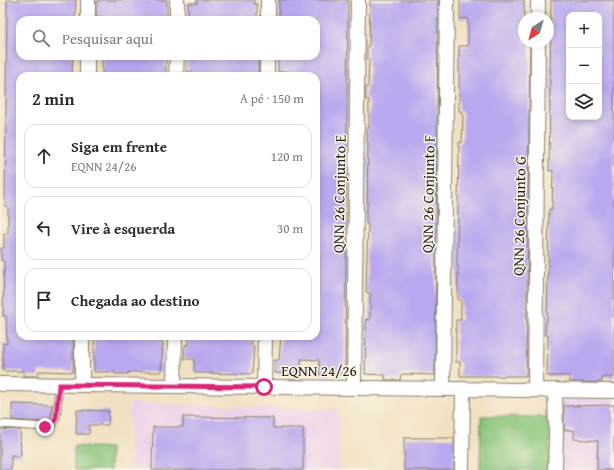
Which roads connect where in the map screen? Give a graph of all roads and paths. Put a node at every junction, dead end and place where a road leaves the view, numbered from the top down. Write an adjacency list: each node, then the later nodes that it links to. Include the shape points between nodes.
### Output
1 (88, 0): 8 (street)
2 (177, 0): 9 (street)
3 (268, 0): 10 (street)
4 (358, 0): 26 (street, QNN 26 Conjunto E)
5 (447, 0): 27 (street, QNN 26 Conjunto F)
6 (538, 0): 7 (street)
7 (538, 12)
8 (88, 16)
9 (177, 16)
10 (268, 16)
11 (538, 48): 29 (street, QNN 26 Conjunto G)
12 (87, 60): 15 (street)
13 (177, 60): 16 (street)
14 (267, 60): 17 (street)
15 (87, 72)
16 (176, 72)
17 (267, 72)
18 (82, 340): 23 (street)
19 (174, 340): 24 (street)
20 (265, 340): 25 (street)
21 (0, 384): 22 (street, EQNN 24/26)
22 (59, 385): 23 (street, EQNN 24/26); 32 (lane, via 56,418 52,426)
23 (82, 385): 24 (street, EQNN 24/26)
24 (174, 386): 25 (street, EQNN 24/26)
25 (264, 387): 26 (street, EQNN 24/26)
26 (354, 388): 27 (street, EQNN 24/26)
27 (443, 388): 28 (street, EQNN 24/26)
28 (463, 389): 29 (street, EQNN 24/26); 33 (street)
29 (534, 389): 30 (street, EQNN 24/26)
30 (556, 390): 31 (street, EQNN 24/26); 34 (street)
31 (614, 391)
32 (0, 424)
33 (462, 470)
34 (555, 470)

